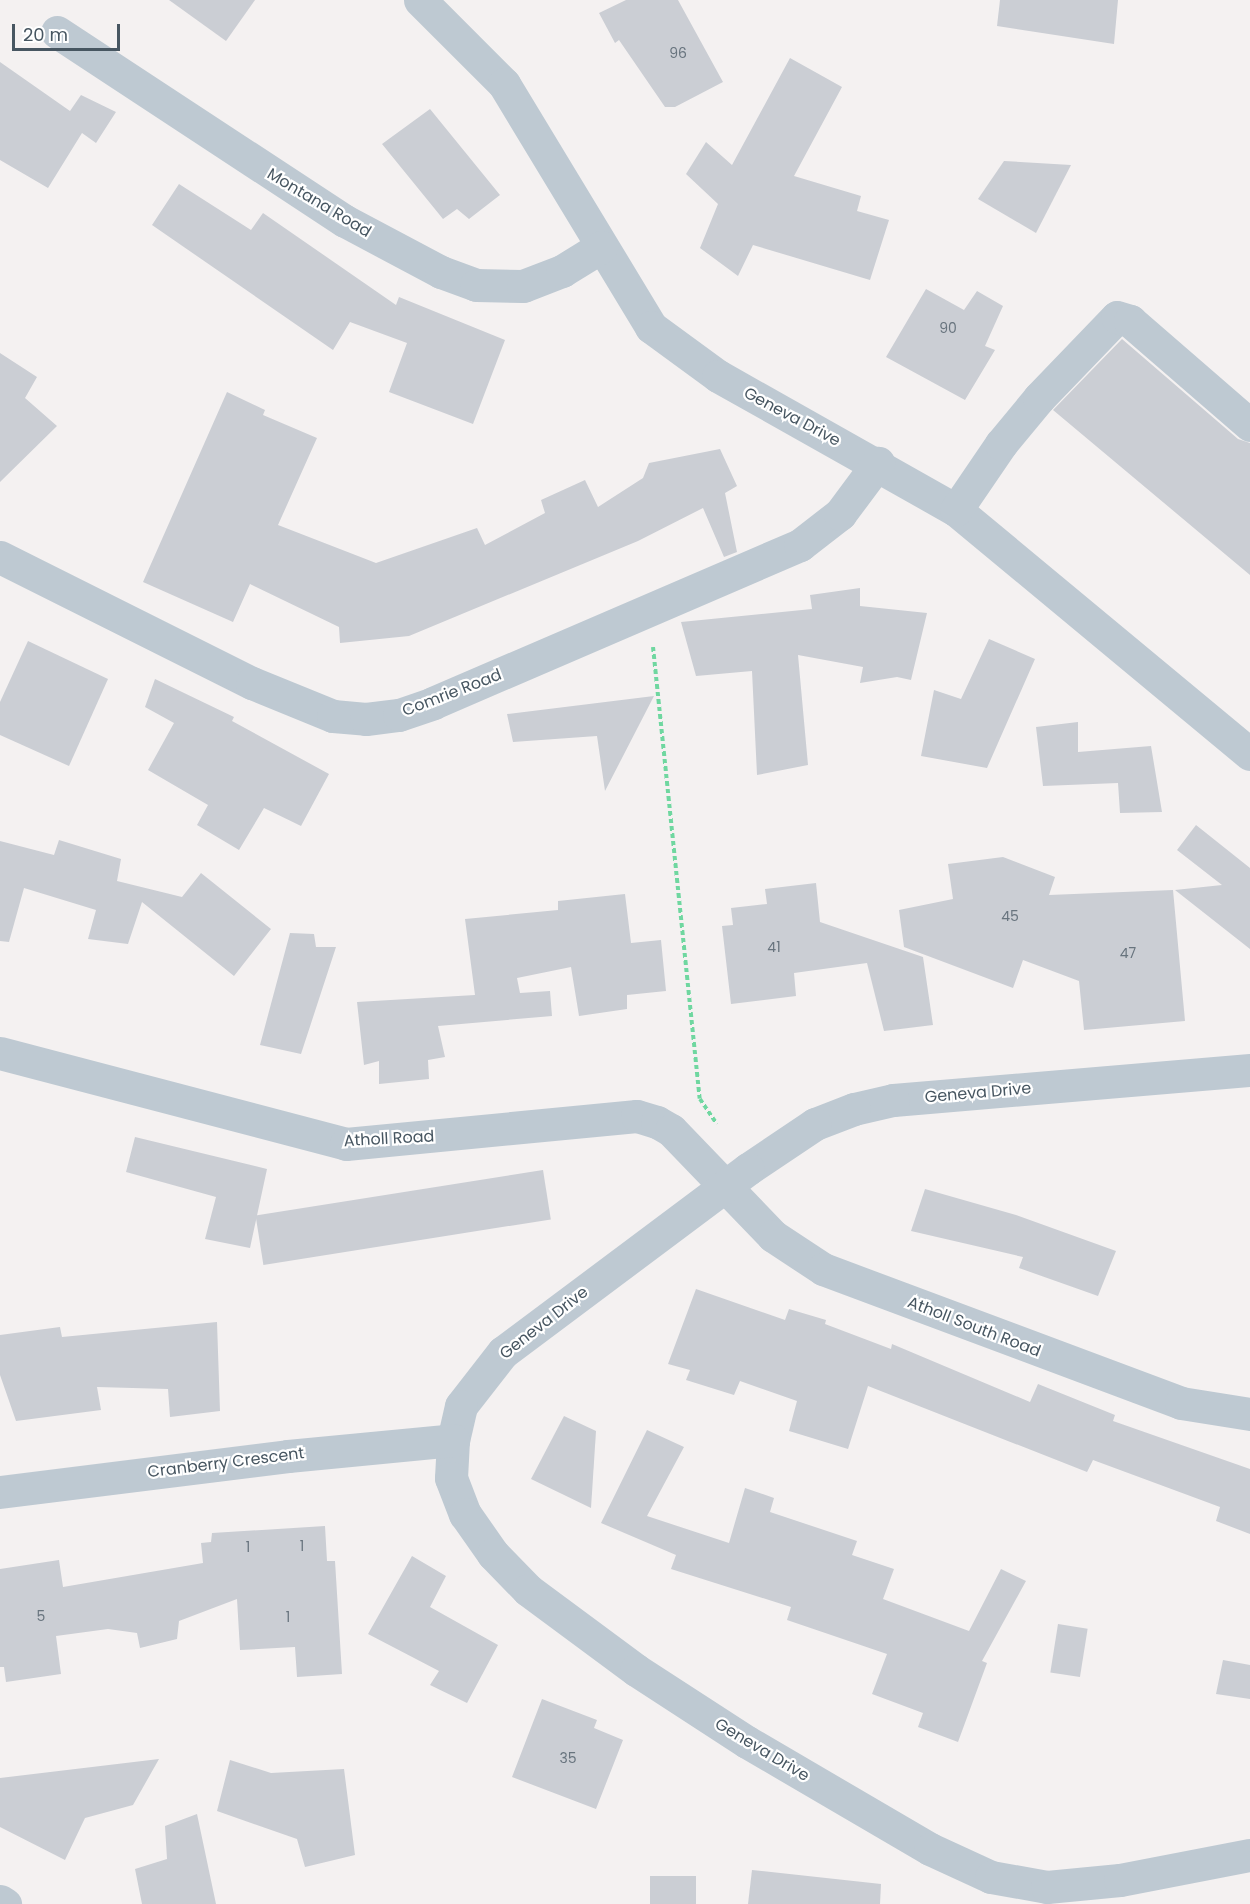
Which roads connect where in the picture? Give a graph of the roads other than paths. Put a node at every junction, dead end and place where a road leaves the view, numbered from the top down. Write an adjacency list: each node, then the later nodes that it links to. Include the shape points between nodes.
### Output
1 (420, 0): 3 (street, Geneva Drive, via 504,84)
2 (57, 32): 3 (street, Montana Road, via 345,221 441,272 476,285 523,286 554,275)
3 (602, 247): 5 (street, Geneva Drive, via 635,305 669,343 717,376)
4 (1250, 425): 6 (street, via 1130,321 1117,317 1031,407)
5 (878, 463): 6 (street, Geneva Drive); 7 (street, Comrie Road, via 840,514 800,545 433,703 399,715 366,719 333,716 252,683)
6 (956, 510): 8 (street, Geneva Drive)
7 (0, 557)
8 (1250, 754)
9 (0, 1053): 11 (street, Atholl Road, via 346,1144 637,1116 671,1130)
10 (1250, 1070): 11 (street, Geneva Drive, via 893,1100 815,1124)
11 (726, 1186): 12 (street, Atholl South Road, via 773,1236 823,1269 1181,1403); 13 (street, Geneva Drive, via 503,1352 462,1406)
12 (1250, 1414)
13 (453, 1440): 14 (street, Cranberry Crescent); 16 (street, Geneva Drive, via 452,1478 465,1514 493,1554 528,1590 636,1670 747,1742 910,1837 991,1877 1047,1887)
14 (0, 1492)
15 (1250, 1855): 16 (street, Geneva Drive)
16 (1113, 1892)
17 (0, 1901): 18 (street)
18 (5, 1904)

